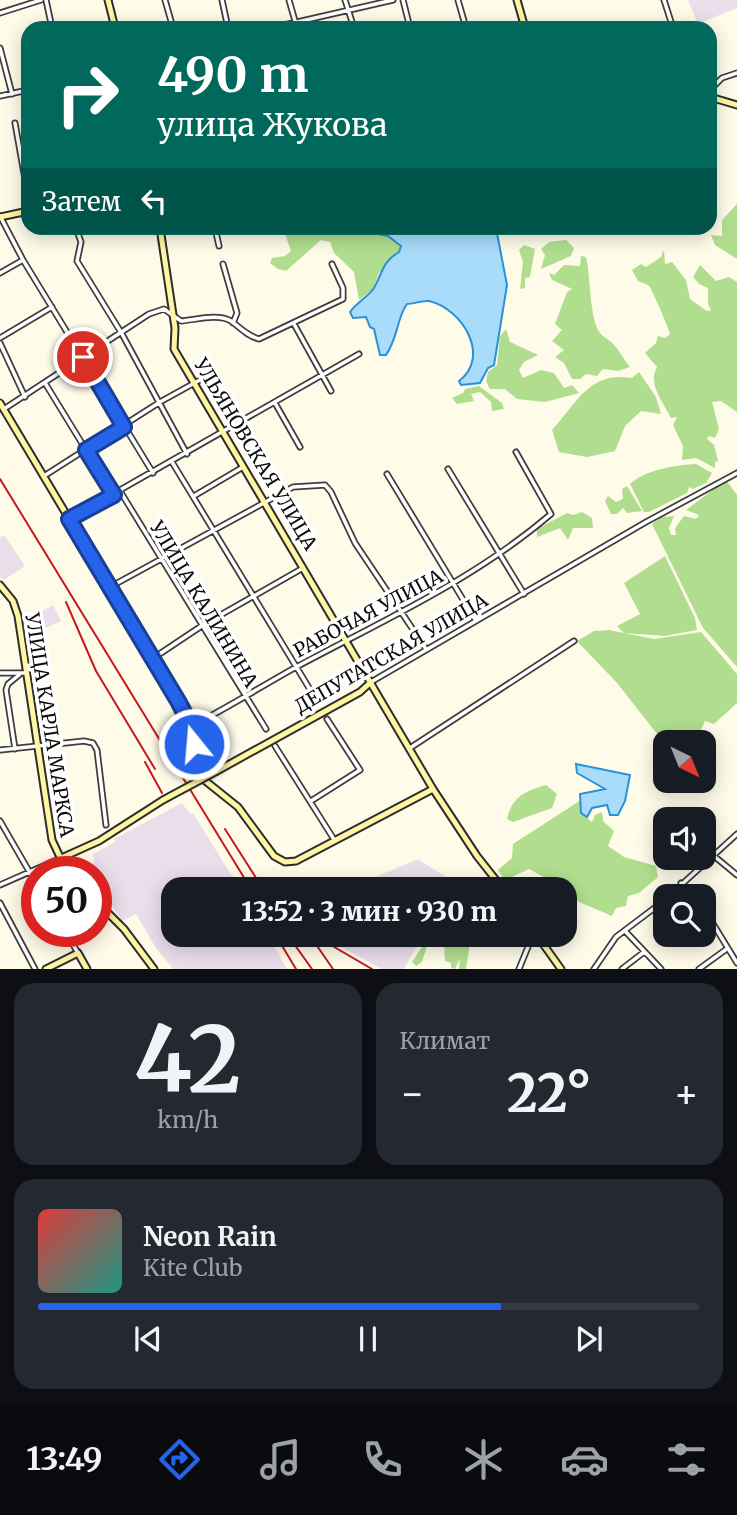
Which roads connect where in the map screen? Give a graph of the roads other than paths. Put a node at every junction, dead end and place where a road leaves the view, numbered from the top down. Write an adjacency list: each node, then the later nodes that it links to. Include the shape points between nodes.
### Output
1 (41, 0): 14 (street)
2 (46, 0): 15 (street)
3 (108, 0): 16 (main road)
4 (165, 0): 17 (street)
5 (222, 0): 18 (street)
6 (289, 0): 19 (street)
7 (345, 0): 13 (street)
8 (393, 0): 13 (street)
9 (403, 0): 21 (street)
10 (458, 0): 22 (street)
11 (517, 0): 23 (main road)
12 (664, 0): 24 (street)
13 (348, 9): 19 (street); 20 (street)
14 (0, 13)
15 (50, 21)
16 (113, 21)
17 (171, 21)
18 (226, 21)
19 (295, 21)
20 (352, 21)
21 (408, 21)
22 (464, 21)
23 (523, 21)
24 (671, 21)
25 (0, 48): 29 (street)
26 (737, 73): 27 (street)
27 (717, 83)
28 (21, 92): 29 (street)
29 (12, 94): 30 (street)
30 (0, 96)
31 (717, 99): 32 (main road)
32 (737, 105)
33 (15, 123): 34 (street)
34 (21, 157)
35 (21, 212): 36 (main road)
36 (0, 216): 41 (street)
37 (78, 235): 49 (street, via 78,261)
38 (161, 235): 46 (main road, УЛЬЯНОВСКАЯ УЛИЦА)
39 (217, 235): 40 (street)
40 (219, 246)
41 (23, 260): 44 (street); 45 (street)
42 (223, 264): 47 (street, via 237,313)
43 (332, 264): 48 (street, via 343,299)
44 (0, 273)
45 (52, 307): 50 (street); 52 (street)
46 (172, 314): 47 (street, via 181,321 221,317); 49 (street, via 164,309 149,314); 55 (main road, УЛЬЯНОВСКАЯ УЛИЦА, via 174,349)
47 (232, 322): 48 (street, via 244,335 259,339)
48 (294, 324): 54 (street)
49 (122, 334): 52 (street); 59 (street)
50 (0, 340): 58 (street)
51 (359, 354): 54 (street)
52 (83, 357): 56 (street); 62 (street)
53 (207, 376): 55 (street)
54 (321, 376): 57 (street); 60 (street)
55 (194, 382): 59 (street); 63 (main road, УЛЬЯНОВСКАЯ УЛИЦА)
56 (45, 383): 58 (street); 65 (street)
57 (331, 391)
58 (26, 397): 61 (street)
59 (160, 402): 62 (street); 67 (street)
60 (275, 402): 63 (street); 64 (street)
61 (2, 406): 74 (main road)
62 (124, 427): 65 (street); 71 (street)
63 (223, 434): 67 (street); 69 (main road, УЛЬЯНОВСКАЯ УЛИЦА)
64 (299, 447)
65 (86, 450): 74 (street); 76 (street)
66 (516, 452): 81 (street, РАБОЧАЯ УЛИЦА, via 551,514)
67 (187, 454): 68 (street)
68 (173, 462): 71 (street); 77 (street)
69 (243, 467): 77 (street); 78 (main road, УЛЬЯНОВСКАЯ УЛИЦА)
70 (448, 469): 81 (street)
71 (153, 473): 75 (street)
72 (737, 473): 87 (street, ДЕПУТАТСКАЯ УЛИЦА)
73 (387, 474): 84 (street)
74 (44, 476): 79 (main road)
75 (120, 491): 76 (street); 82 (street, УЛИЦА КАЛИНИНА)
76 (114, 495): 79 (street)
77 (193, 496): 80 (street)
78 (265, 502): 80 (street); 83 (main road, УЛЬЯНОВСКАЯ УЛИЦА); 89 (street, via 297,485 327,486 355,543)
79 (69, 519): 86 (main road)
80 (214, 530): 82 (street); 88 (street)
81 (499, 555): 84 (street, РАБОЧАЯ УЛИЦА); 87 (street)
82 (161, 560): 86 (street); 91 (street, УЛИЦА КАЛИНИНА)
83 (305, 567): 88 (street); 93 (main road, УЛЬЯНОВСКАЯ УЛИЦА)
84 (454, 583): 89 (street, РАБОЧАЯ УЛИЦА); 90 (street)
85 (0, 586): 98 (main road, УЛИЦА КАРЛА МАРКСА, via 19,617)
86 (110, 587): 95 (main road)
87 (524, 594): 90 (street, ДЕПУТАТСКАЯ УЛИЦА)
88 (254, 597): 91 (street); 96 (street)
89 (402, 613): 93 (street, РАБОЧАЯ УЛИЦА); 94 (street)
90 (476, 621): 94 (street, ДЕПУТАТСКАЯ УЛИЦА)
91 (203, 625): 95 (street); 103 (street, УЛИЦА КАЛИНИНА)
92 (574, 641): 110 (street)
93 (348, 642): 96 (street, РАБОЧАЯ УЛИЦА); 100 (main road, УЛЬЯНОВСКАЯ УЛИЦА)
94 (426, 649): 100 (street, ДЕПУТАТСКАЯ УЛИЦА)
95 (152, 659): 106 (main road)
96 (297, 667): 103 (street, РАБОЧАЯ УЛИЦА); 104 (street)
97 (0, 673): 99 (street)
98 (27, 673): 99 (street); 108 (main road, УЛИЦА КАРЛА МАРКСА)
99 (19, 675): 111 (street, via 6,690)
100 (371, 682): 101 (main road, ДЕПУТАТСКАЯ УЛИЦА); 102 (main road, УЛЬЯНОВСКАЯ УЛИЦА)
101 (360, 692): 102 (street); 121 (main road, ДЕПУТАТСКАЯ УЛИЦА, bridge)
102 (379, 694): 110 (main road, УЛЬЯНОВСКАЯ УЛИЦА)
103 (245, 698): 106 (street, РАБОЧАЯ УЛИЦА); 107 (street, УЛИЦА КАЛИНИНА)
104 (317, 701)
105 (327, 719): 114 (street, via 360,770)
106 (190, 727): 118 (main road, via 203,779 238,807 279,860 296,861)
107 (266, 729)
108 (39, 746): 111 (street); 116 (street, via 88,741 97,750); 120 (main road, УЛИЦА КАРЛА МАРКСА)
109 (275, 746): 114 (street)
110 (410, 748): 113 (main road, УЛЬЯНОВСКАЯ УЛИЦА)
111 (15, 749): 112 (street)
112 (0, 750)
113 (433, 789): 118 (main road); 127 (main road)
114 (311, 802): 118 (street)
115 (0, 821): 122 (street)
116 (106, 825)
117 (737, 834): 119 (street)
118 (335, 841)
119 (716, 854)
120 (58, 856)
121 (66, 856)
122 (21, 857)
123 (716, 858): 125 (street)
124 (697, 870): 128 (street)
125 (737, 876)
126 (21, 877): 129 (street)
127 (494, 877)
128 (681, 883)
129 (0, 885)
130 (0, 903): 142 (street)
131 (653, 910): 134 (street)
132 (112, 917): 145 (main road)
133 (716, 928): 138 (street)
134 (626, 932): 139 (street); 148 (street, via 606,949)
135 (74, 947): 140 (street)
136 (528, 947): 146 (street)
137 (545, 947): 147 (main road)
138 (728, 948): 141 (street); 151 (street)
139 (644, 952): 149 (street); 150 (street)
140 (78, 953): 143 (main road); 144 (main road)
141 (737, 963)
142 (35, 969)
143 (46, 969)
144 (87, 969)
145 (154, 969)
146 (519, 969)
147 (561, 969)
148 (594, 969)
149 (622, 969)
150 (661, 969)
151 (699, 969)

